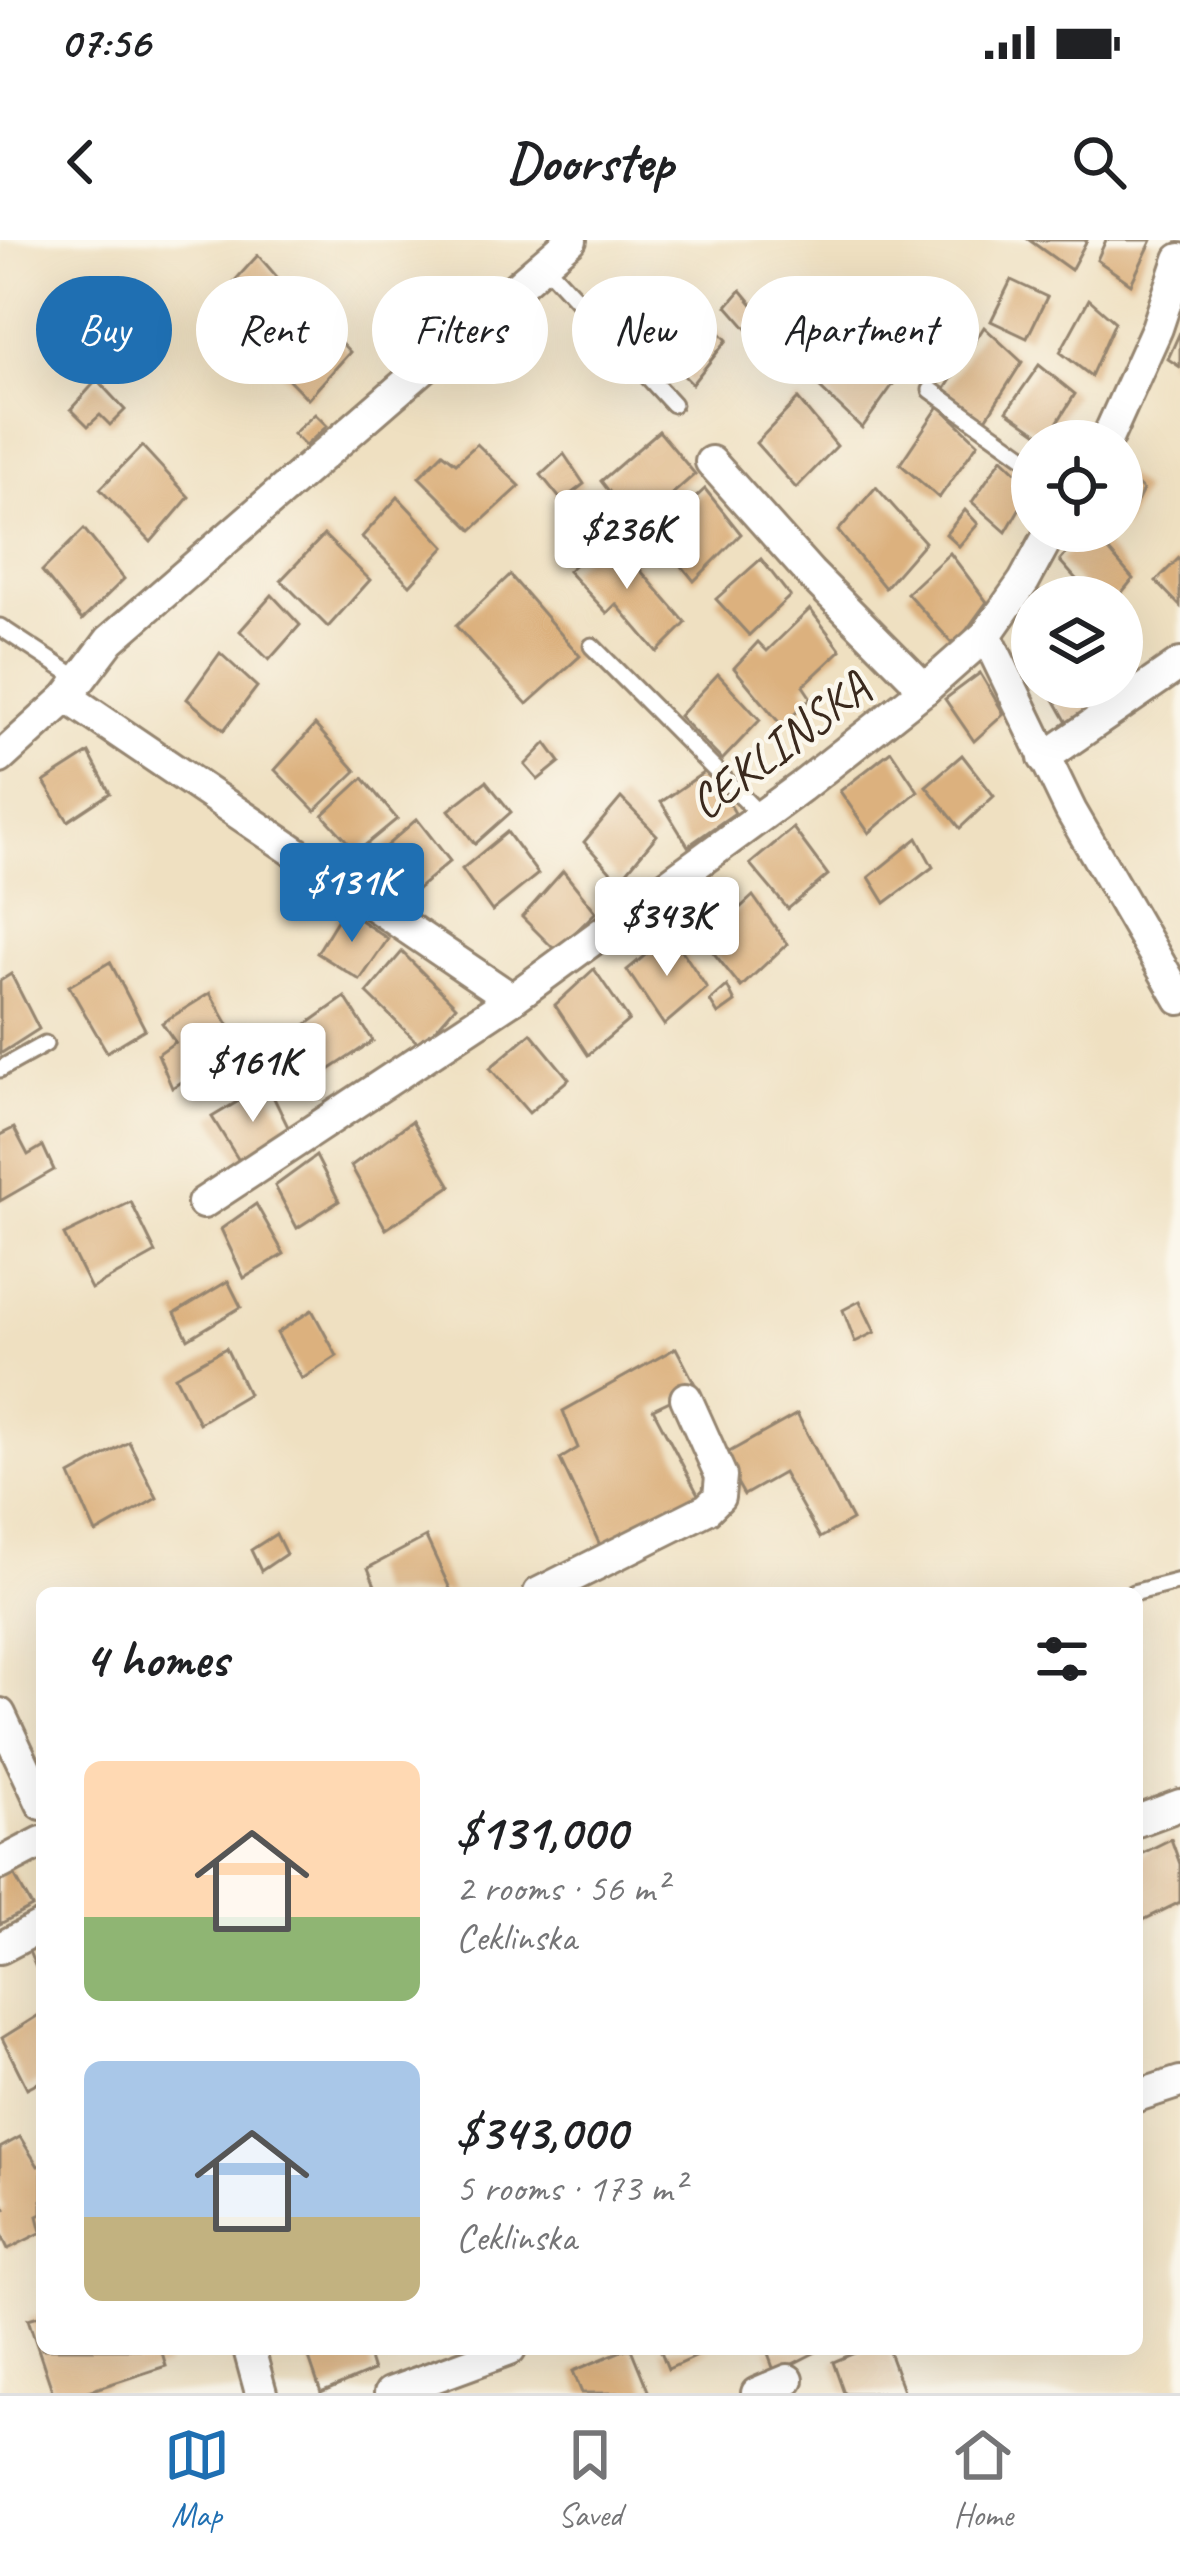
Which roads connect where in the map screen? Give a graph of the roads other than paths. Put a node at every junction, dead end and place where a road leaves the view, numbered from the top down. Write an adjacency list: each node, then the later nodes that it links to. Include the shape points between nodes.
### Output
1 (571, 240): 3 (street)
2 (1180, 259): 6 (street)
3 (545, 266): 5 (lane); 14 (street, via 110,640)
4 (931, 390): 7 (lane)
5 (673, 404)
6 (1115, 420)
7 (1011, 447)
8 (711, 462): 15 (street, CEKLINSKA)
9 (1040, 552): 11 (street, CEKLINSKA)
10 (0, 627): 14 (lane)
11 (986, 635): 15 (street, CEKLINSKA); 17 (street)
12 (592, 646): 18 (lane)
13 (1180, 664): 17 (street)
14 (73, 688): 16 (street); 19 (street)
15 (925, 689): 18 (street, CEKLINSKA)
16 (0, 758)
17 (1044, 758): 20 (street)
18 (760, 816): 19 (street, CEKLINSKA)
19 (512, 999): 23 (street, CEKLINSKA)
20 (1180, 1000)
21 (44, 1044): 22 (lane)
22 (0, 1070)
23 (203, 1203)
24 (686, 1398): 26 (street, via 721,1476 719,1497)
25 (1180, 1581): 27 (lane)
26 (551, 1587)
27 (1143, 1590)
28 (0, 1714): 29 (street)
29 (36, 1791)
30 (1180, 1805): 31 (street)
31 (1143, 1818)
32 (36, 1845): 33 (street)
33 (0, 1864)
34 (36, 1929): 35 (street)
35 (0, 1948)
36 (1180, 2082): 37 (street)
37 (1143, 2094)
38 (251, 2355): 41 (street)
39 (494, 2355): 42 (street)
40 (788, 2380): 43 (street)
41 (261, 2393)
42 (390, 2393)
43 (757, 2393)

